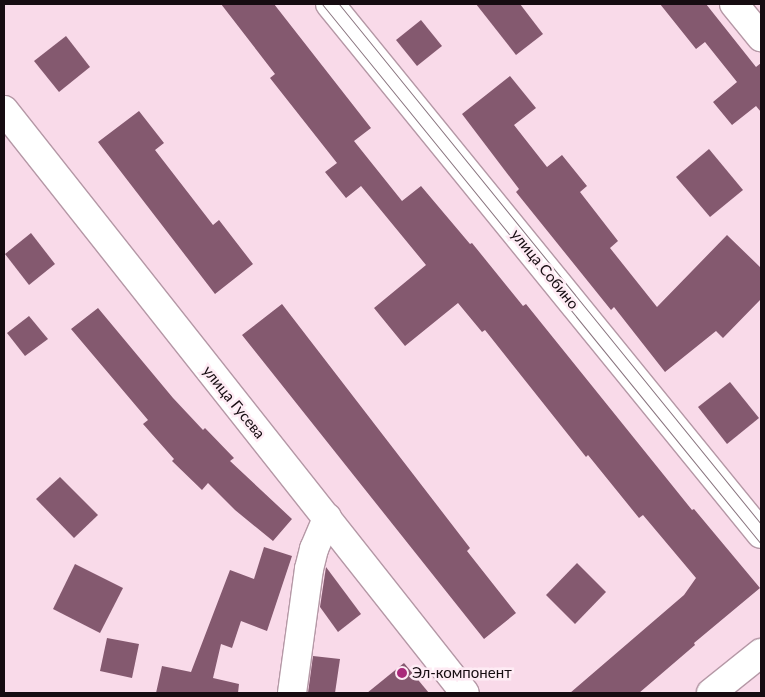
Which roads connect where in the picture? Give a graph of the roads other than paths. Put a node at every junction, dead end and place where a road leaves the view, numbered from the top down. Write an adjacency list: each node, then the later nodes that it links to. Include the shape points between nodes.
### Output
1 (330, 4): 6 (street, улица Собино)
2 (734, 4): 3 (street)
3 (761, 37)
4 (4, 110): 5 (street, улица Гусева)
5 (327, 518): 8 (street, via 309,569); 9 (street, улица Гусева)
6 (761, 534)
7 (761, 653): 10 (street)
8 (292, 693)
9 (465, 693)
10 (711, 693)

